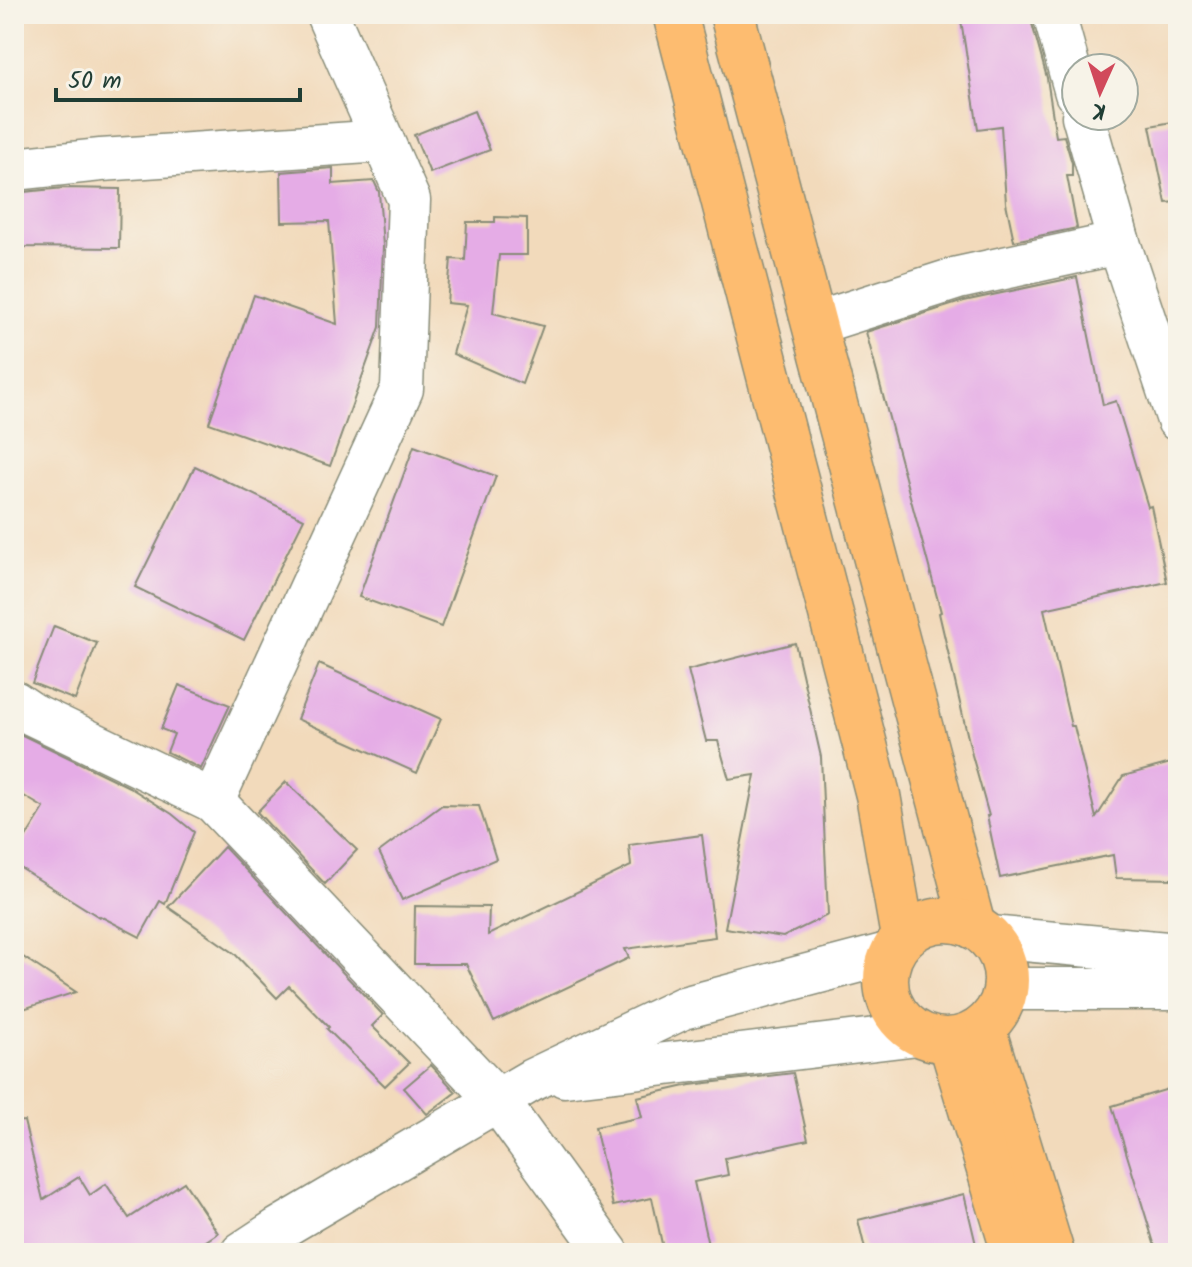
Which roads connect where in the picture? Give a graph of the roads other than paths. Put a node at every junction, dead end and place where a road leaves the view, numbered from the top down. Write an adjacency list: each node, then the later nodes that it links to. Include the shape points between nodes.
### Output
1 (327, 14): 7 (street)
2 (675, 14): 15 (main road, via 878,795)
3 (732, 14): 10 (main road)
4 (1054, 14): 5 (street)
5 (1065, 52)
6 (1088, 132): 9 (street)
7 (383, 141): 8 (street); 13 (street, via 409,200 402,389)
8 (14, 169)
9 (1119, 243): 10 (street, via 958,278); 11 (street)
10 (814, 324): 14 (main road)
11 (1178, 420)
12 (14, 702): 13 (street)
13 (213, 801): 20 (street)
14 (982, 932): 15 (main road, via 955,920 936,920 918,926); 16 (street); 17 (main road, via 1001,954)
15 (897, 945): 19 (main road, via 886,971 892,1008 903,1023); 20 (street, via 683,1008)
16 (1178, 954)
17 (1006, 989): 18 (street); 19 (main road, via 997,1013)
18 (1178, 989)
19 (950, 1034): 20 (street); 24 (main road); 25 (main road)
20 (514, 1090): 21 (street); 23 (street)
21 (282, 1241): 22 (street)
22 (242, 1253)
23 (608, 1253)
24 (1014, 1253)
25 (1052, 1253)

